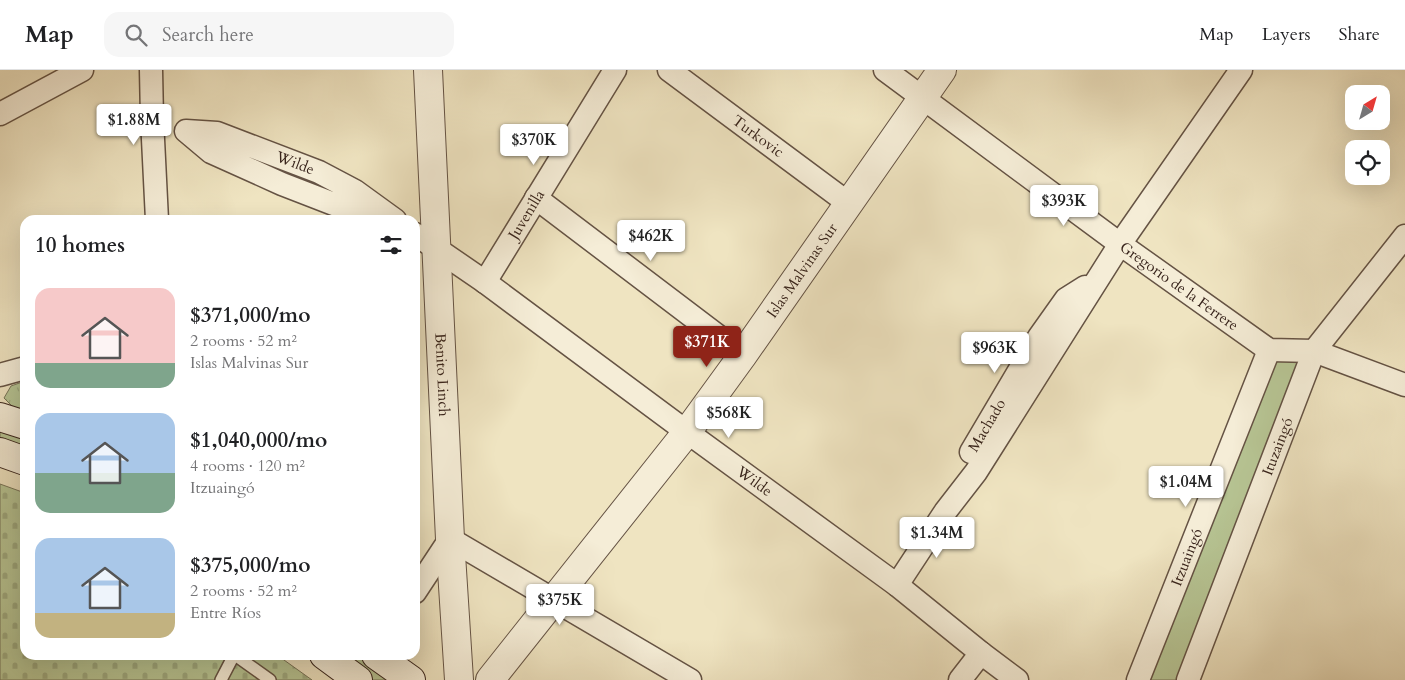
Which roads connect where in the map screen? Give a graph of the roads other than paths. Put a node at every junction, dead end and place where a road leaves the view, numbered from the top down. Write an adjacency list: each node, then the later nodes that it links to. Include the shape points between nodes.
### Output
1 (82, 70): 10 (street)
2 (151, 70): 11 (street)
3 (428, 70): 19 (street, Benito Linch)
4 (615, 70): 13 (street, Juvenilla)
5 (669, 70): 14 (street, Turkovic)
6 (885, 70): 9 (street, Gregorio de la Ferrere)
7 (942, 70): 9 (street, Islas Malvinas Sur)
8 (1241, 70): 20 (street, Machado)
9 (922, 98): 14 (street, Islas Malvinas Sur); 20 (street, Gregorio de la Ferrere)
10 (0, 114)
11 (152, 120): 12 (street, Wilde); 15 (street)
12 (186, 131): 16 (street, Wilde, via 211,152); 17 (street, Wilde, via 217,133 319,172)
13 (536, 198): 21 (street, Juvenilla); 24 (street)
14 (848, 203): 24 (street, Islas Malvinas Sur)
15 (157, 215)
16 (362, 215)
17 (388, 215)
18 (1405, 236): 23 (street, Ituzaingó)
19 (425, 242): 21 (street, Wilde); 33 (street, Benito Linch)
20 (1120, 244): 22 (street, Gregorio de la Ferrere); 35 (street, Machado, via 976,472)
21 (485, 282): 30 (street, Wilde)
22 (1269, 350): 23 (street); 52 (street, Itzuaingó)
23 (1314, 351): 27 (street); 53 (street, Ituzaingó)
24 (743, 355): 30 (street, Islas Malvinas Sur)
25 (20, 369): 26 (street)
26 (0, 375)
27 (1405, 385)
28 (0, 417): 29 (street)
29 (20, 424)
30 (687, 432): 35 (street, Wilde); 36 (street, Islas Malvinas Sur)
31 (0, 452): 32 (street)
32 (20, 459)
33 (450, 539): 34 (street); 36 (street); 47 (street, Benito Linch)
34 (420, 584)
35 (897, 585): 37 (street, Wilde)
36 (553, 601): 48 (street, Islas Malvinas Sur); 49 (street)
37 (981, 653): 50 (street); 51 (street, Wilde)
38 (232, 660): 43 (lane)
39 (242, 660): 44 (lane)
40 (331, 660): 45 (street)
41 (371, 660): 45 (street)
42 (381, 660): 46 (street)
43 (222, 680)
44 (270, 680)
45 (357, 680)
46 (411, 680)
47 (459, 680)
48 (490, 680)
49 (690, 680)
50 (960, 680)
51 (1017, 680)
52 (1138, 680)
53 (1188, 680)

